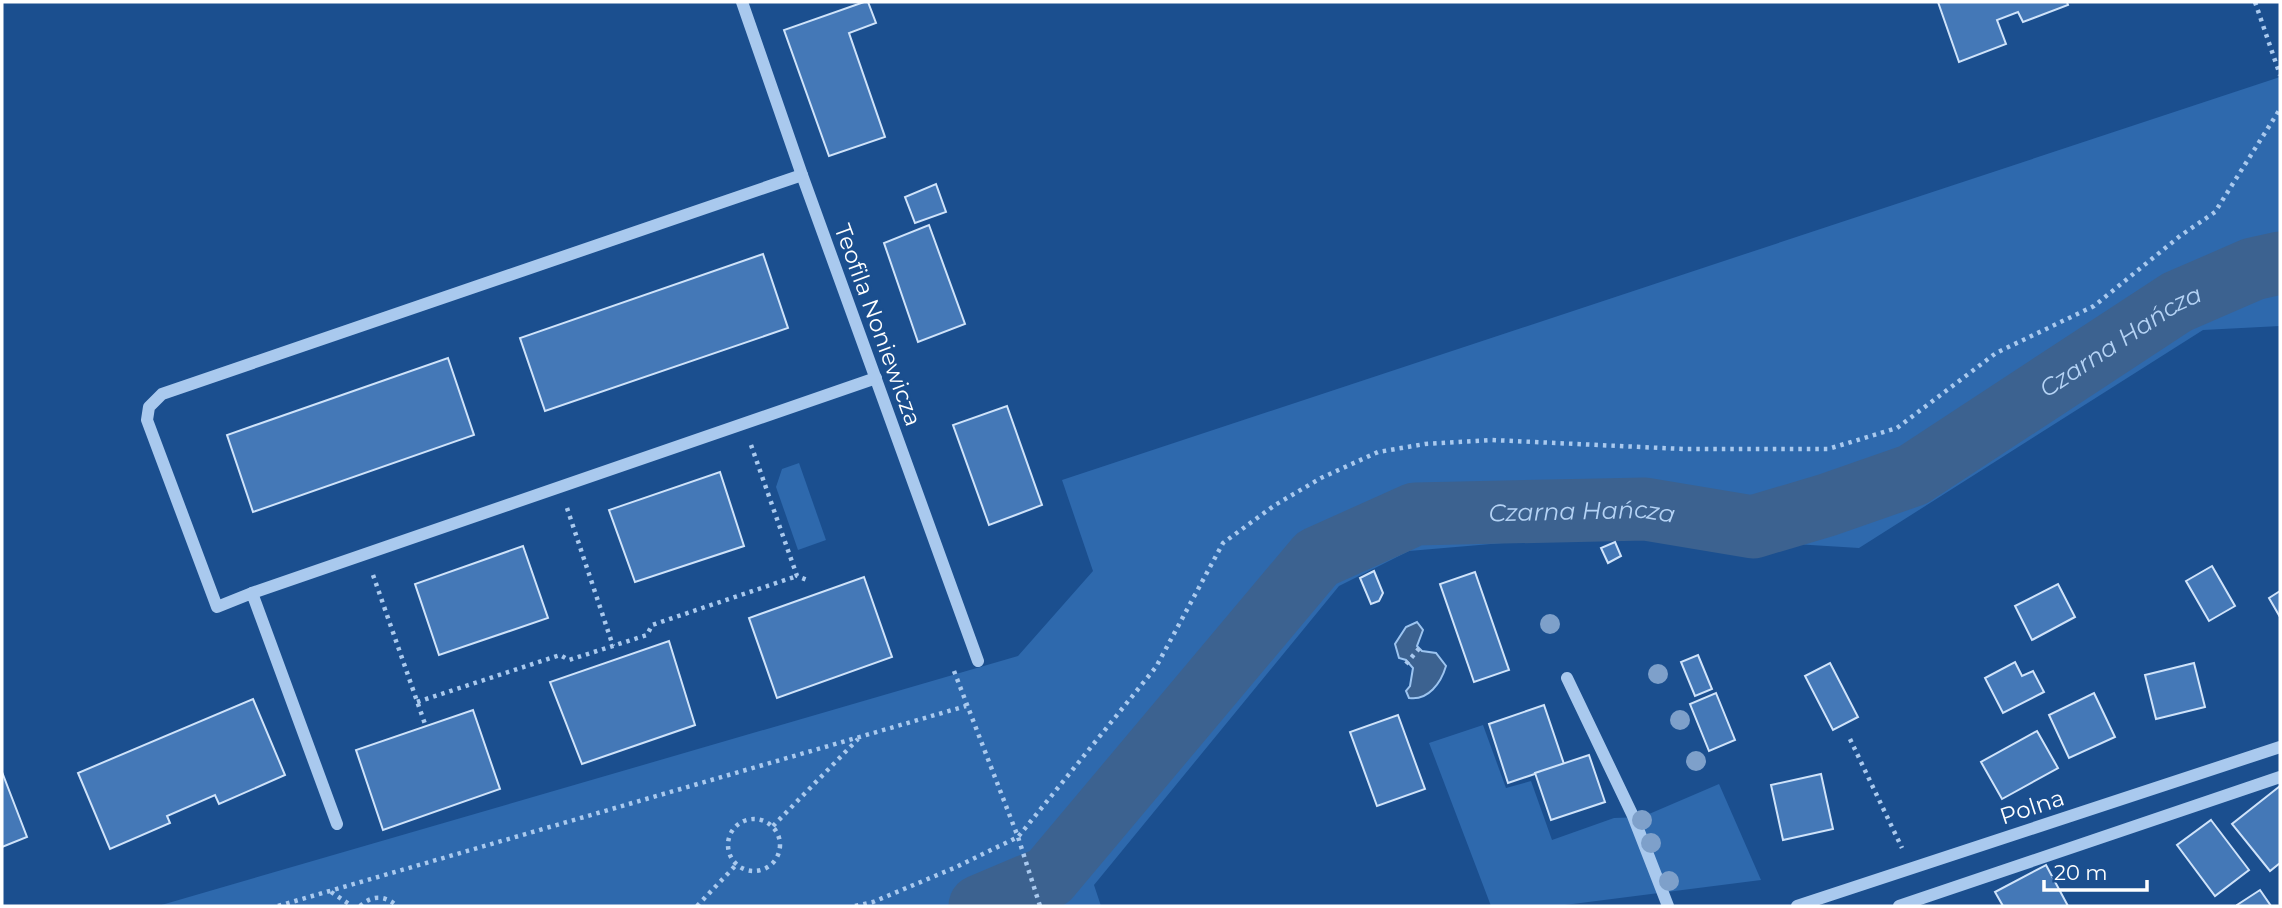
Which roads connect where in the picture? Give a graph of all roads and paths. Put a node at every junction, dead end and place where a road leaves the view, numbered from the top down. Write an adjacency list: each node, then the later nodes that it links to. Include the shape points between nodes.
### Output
1 (742, 2): 5 (street, Teofila Noniewicza)
2 (2255, 2): 3 (path)
3 (2280, 75)
4 (2280, 109): 28 (path, via 2216,212 2094,306 1996,353 1897,428 1829,449 1683,449 1492,440 1425,444 1378,452 1321,478 1223,543 1156,667)
5 (802, 176): 6 (street, Teofila Noniewicza); 12 (street, via 162,394 149,407 147,420 217,607)
6 (876, 378): 7 (street); 15 (street, Teofila Noniewicza)
7 (743, 424): 8 (street); 10 (path)
8 (560, 487): 9 (street); 14 (path)
9 (366, 554): 12 (street); 19 (path)
10 (797, 576): 11 (path); 14 (path, via 652,625 646,635)
11 (810, 581)
12 (252, 593): 26 (street)
13 (1422, 645): 16 (path)
14 (613, 646): 19 (path, via 569,660 560,655)
15 (978, 661)
16 (1406, 664)
17 (1567, 678): 39 (street, via 1633,816)
18 (960, 687): 20 (path)
19 (417, 702): 21 (path)
20 (967, 706): 22 (path); 28 (path)
21 (425, 723)
22 (860, 737): 27 (path); 31 (path)
23 (1850, 739): 30 (path)
24 (2280, 747): 30 (street, Polna)
25 (2280, 777): 41 (street)
26 (337, 824)
27 (773, 826): 29 (path, via 780,842 776,860 753,871); 29 (path, via 750,819 735,827 728,842)
28 (1018, 837): 37 (path, via 954,868); 38 (path)
29 (737, 864): 36 (path)
30 (1912, 870): 40 (street, Polna)
31 (330, 891): 32 (path); 33 (path)
32 (278, 906)
33 (352, 906)
34 (360, 906): 35 (path, via 375,897)
35 (397, 906)
36 (697, 906)
37 (855, 906)
38 (1040, 906)
39 (1668, 906)
40 (1802, 906)
41 (1899, 906)

